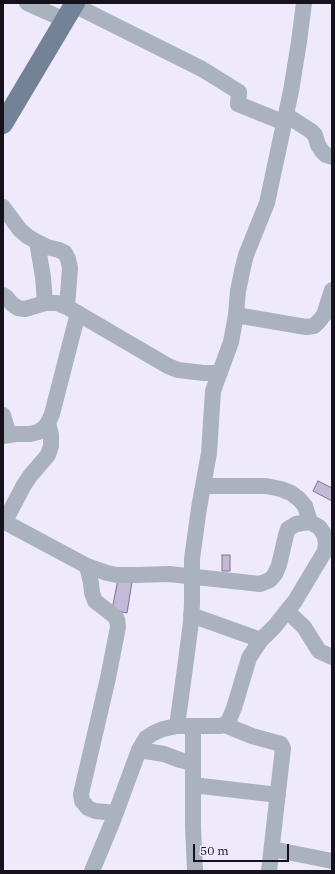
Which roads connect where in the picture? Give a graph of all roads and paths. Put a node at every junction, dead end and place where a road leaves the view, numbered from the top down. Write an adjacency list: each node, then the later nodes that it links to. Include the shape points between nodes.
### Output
1 (27, 3): 3 (street)
2 (304, 3): 4 (street, via 298,54)
3 (72, 9): 4 (street, via 202,69 239,92 238,104); 5 (main road)
4 (285, 119): 6 (street, via 311,131 322,152); 13 (street, via 267,203 240,277)
5 (3, 124)
6 (332, 157)
7 (3, 207): 8 (street, via 20,230)
8 (37, 242): 11 (street); 12 (street, via 65,253 70,268)
9 (332, 290): 13 (street, via 324,315 314,326 306,327)
10 (3, 295): 11 (street, via 18,308 25,309)
11 (45, 303): 12 (street, via 57,303)
12 (72, 310): 14 (street, via 168,366 204,374); 16 (street, via 52,414)
13 (236, 316): 14 (street, via 232,342)
14 (220, 373): 18 (street, via 213,392 209,453)
15 (3, 415): 17 (street)
16 (48, 423): 17 (street, via 38,432); 19 (street, via 51,446 48,454 24,485)
17 (6, 435)
18 (203, 486): 20 (street, via 266,486 281,489 300,499); 22 (street)
19 (4, 521): 21 (street)
20 (310, 522): 22 (street, via 296,524 288,529 279,565 270,580 260,584); 23 (street, via 319,527 324,534 325,551 301,592)
21 (87, 566): 22 (street, via 117,575); 34 (street, via 95,601 117,619 118,627 81,794 82,801 88,808)
22 (191, 576): 24 (street)
23 (287, 610): 25 (street); 26 (street, via 304,627 319,651)
24 (191, 615): 25 (street); 28 (street)
25 (261, 640): 27 (street, via 249,658 234,708)
26 (332, 656)
27 (225, 725): 29 (street); 33 (street, via 281,744 283,754)
28 (177, 726): 29 (street); 30 (street, via 146,738)
29 (193, 726): 31 (street)
30 (139, 750): 31 (street); 34 (street)
31 (193, 763): 32 (street)
32 (193, 785): 33 (street); 38 (street)
33 (278, 795): 35 (street)
34 (116, 813): 37 (street)
35 (272, 849): 36 (street); 39 (street)
36 (332, 861)
37 (92, 871)
38 (195, 871)
39 (269, 871)

